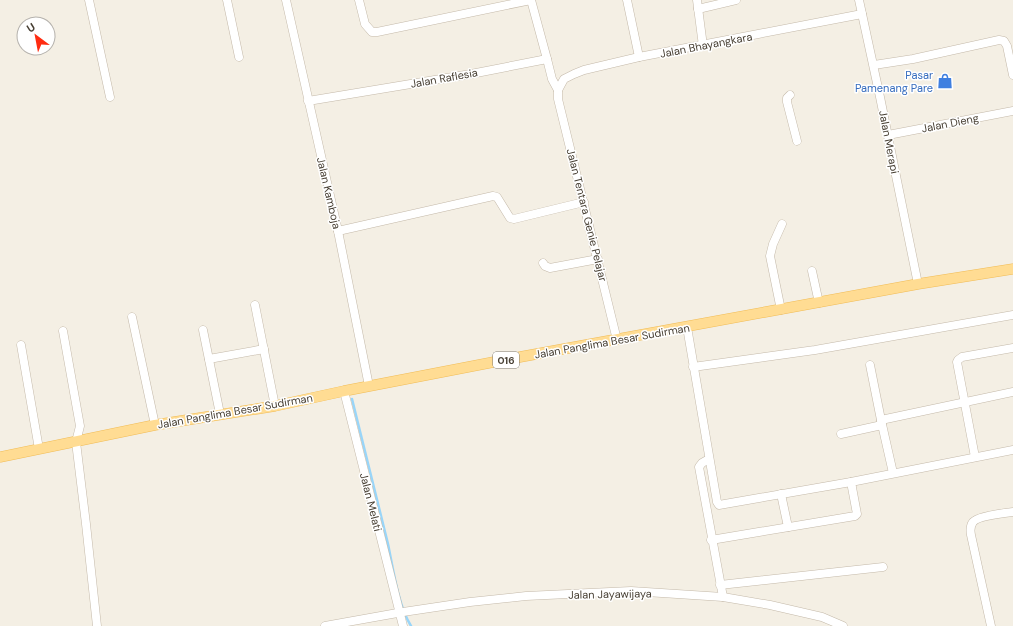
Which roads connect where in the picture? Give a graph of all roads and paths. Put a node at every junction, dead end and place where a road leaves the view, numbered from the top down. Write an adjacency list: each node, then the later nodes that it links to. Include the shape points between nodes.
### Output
1 (89, 0): 19 (street)
2 (227, 0): 12 (street)
3 (286, 0): 20 (street, Jalan Kamboja)
4 (359, 0): 5 (street, via 365,24 372,32 377,32)
5 (531, 0): 14 (street)
6 (627, 0): 13 (street)
7 (736, 0): 9 (street)
8 (859, 0): 10 (street, Jalan Merapi)
9 (697, 4): 11 (street)
10 (862, 14): 11 (street, Jalan Bhayangkara); 15 (street, Jalan Merapi)
11 (703, 46): 13 (street, Jalan Bhayangkara)
12 (239, 56)
13 (639, 58): 17 (street, Jalan Bhayangkara, via 584,70 564,79)
14 (547, 59): 17 (street, via 552,80); 20 (street, Jalan Raflesia)
15 (874, 65): 16 (street, via 999,40 1004,41 1007,46); 22 (street, Jalan Merapi)
16 (1013, 74)
17 (558, 90): 24 (street, Jalan Tentara Genie Pelajar, via 558,99)
18 (790, 95): 23 (street, via 787,102)
19 (110, 97)
20 (308, 101): 26 (street, Jalan Kamboja)
21 (1013, 111): 22 (street, Jalan Dieng)
22 (888, 135): 31 (street, Jalan Merapi)
23 (797, 141)
24 (584, 202): 26 (street, via 514,219 510,218 497,197 493,196); 27 (street, Jalan Tentara Genie Pelajar)
25 (782, 224): 34 (street, via 772,244 770,256)
26 (338, 232): 47 (street, Jalan Kamboja)
27 (598, 259): 28 (street, via 550,268); 40 (street, Jalan Tentara Genie Pelajar)
28 (543, 263)
29 (1013, 269): 31 (main road, Jalan Panglima Besar Sudirman / 016)
30 (812, 271): 32 (street)
31 (918, 284): 32 (main road, Jalan Panglima Besar Sudirman / 016)
32 (819, 303): 34 (main road, Jalan Panglima Besar Sudirman / 016)
33 (255, 305): 43 (street)
34 (781, 310): 37 (main road, Jalan Panglima Besar Sudirman / 016)
35 (1013, 315): 46 (street, via 814,350)
36 (132, 317): 54 (street)
37 (687, 327): 40 (main road, Jalan Panglima Besar Sudirman / 016); 46 (street)
38 (203, 330): 44 (street)
39 (63, 331): 55 (street)
40 (617, 340): 47 (main road, Jalan Panglima Besar Sudirman / 016)
41 (21, 345): 59 (street)
42 (1013, 348): 50 (street, via 962,357 958,360 956,366)
43 (264, 349): 44 (street); 51 (street)
44 (209, 360): 52 (street)
45 (870, 365): 53 (street)
46 (693, 367): 63 (street)
47 (369, 386): 48 (main road, Jalan Panglima Besar Sudirman / 016)
48 (344, 391): 51 (main road, Jalan Panglima Besar Sudirman / 016); 73 (street, Jalan Melati)
49 (1013, 392): 50 (street)
50 (964, 403): 53 (street); 62 (street)
51 (275, 406): 52 (main road, Jalan Panglima Besar Sudirman / 016)
52 (220, 414): 54 (main road, Jalan Panglima Besar Sudirman / 016)
53 (882, 422): 56 (street); 64 (street)
54 (156, 424): 57 (main road, Jalan Panglima Besar Sudirman / 016)
55 (80, 426): 57 (street); 58 (street)
56 (841, 434)
57 (90, 438): 58 (main road, Jalan Panglima Besar Sudirman / 016)
58 (76, 442): 59 (main road, Jalan Panglima Besar Sudirman / 016); 75 (street)
59 (39, 449): 61 (main road, Jalan Panglima Besar Sudirman / 016)
60 (1013, 450): 62 (street)
61 (0, 456)
62 (975, 457): 64 (street)
63 (709, 459): 66 (street, via 717,502 720,505); 69 (street, via 702,462 699,467)
64 (893, 473): 65 (street)
65 (851, 482): 66 (street); 68 (street, via 857,514 855,516)
66 (780, 494): 68 (street)
67 (1013, 512): 79 (street, via 977,519 970,528)
68 (788, 527): 69 (street)
69 (711, 540): 71 (street)
70 (882, 567): 71 (street)
71 (720, 585): 72 (street)
72 (723, 597): 73 (street, Jalan Jayawijaya, via 631,591 579,593 526,596); 78 (street, Jalan Jayawijaya, via 770,604 822,617)
73 (404, 612): 74 (street, Jalan Jayawijaya); 77 (street, Jalan Melati)
74 (339, 625): 76 (street, Jalan Jayawijaya)
75 (97, 626)
76 (325, 626)
77 (403, 626)
78 (843, 626)
79 (991, 626)

